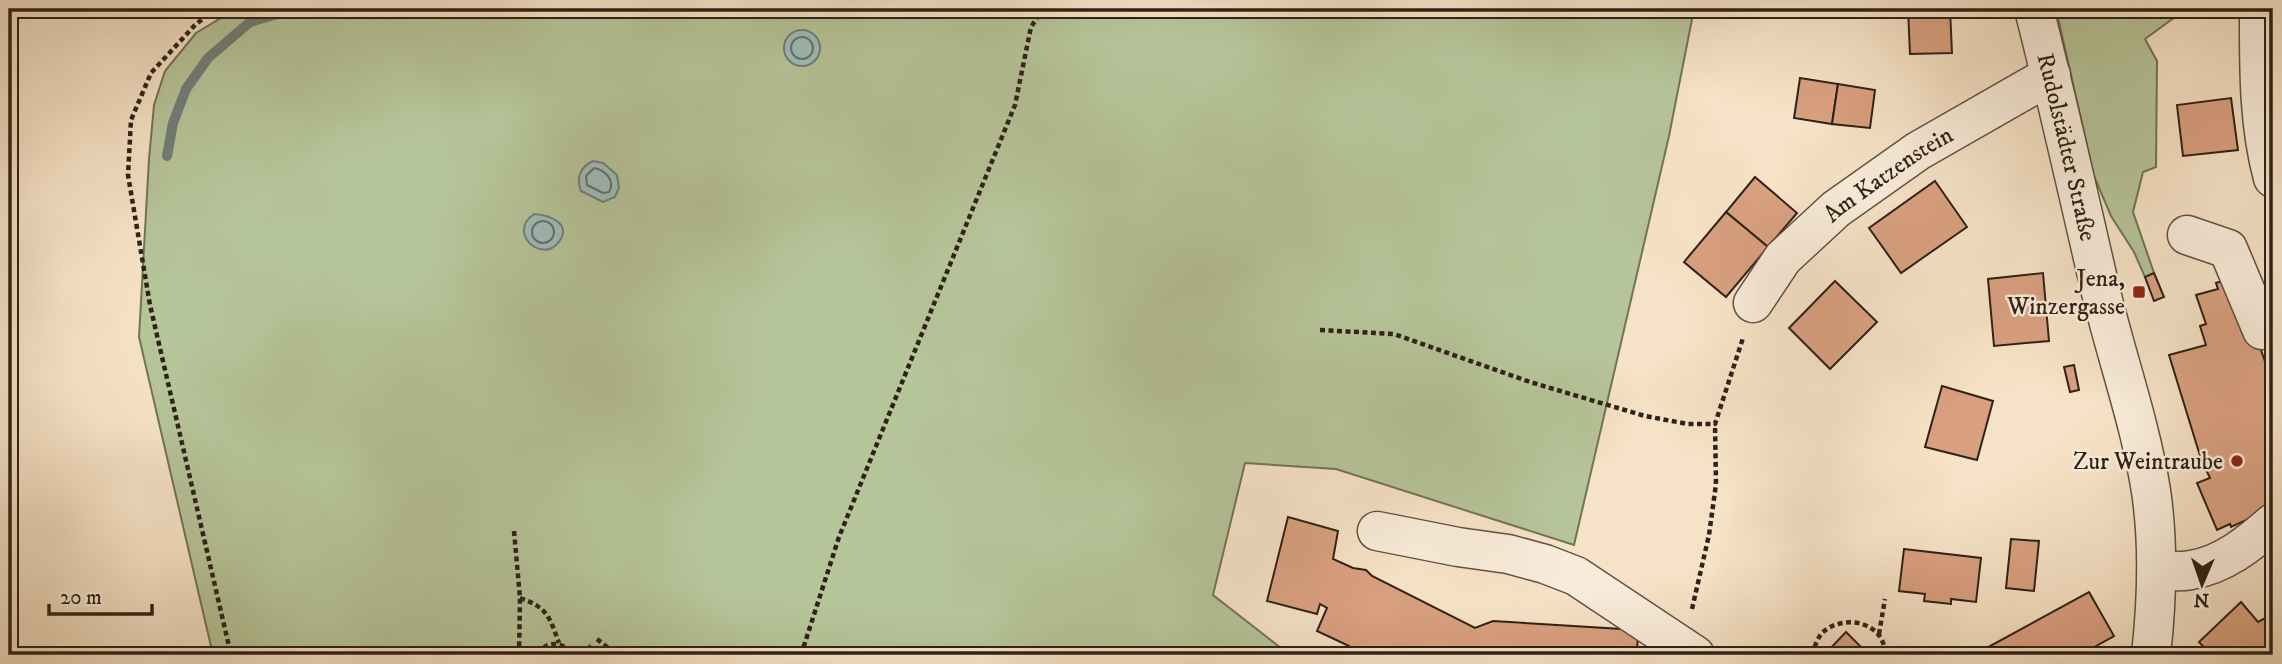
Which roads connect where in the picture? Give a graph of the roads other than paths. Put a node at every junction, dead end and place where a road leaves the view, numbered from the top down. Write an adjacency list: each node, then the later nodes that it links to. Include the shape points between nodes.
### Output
1 (2034, 9): 3 (street, Rudolstädter Straße)
2 (2259, 9): 4 (street, via 2259,68)
3 (2051, 75): 6 (street, Am Katzenstein, via 1918,151 1836,209 1783,258); 10 (street, Rudolstädter Straße, via 2140,441 2155,522)
4 (2273, 178)
5 (2187, 235): 7 (street, via 2228,249)
6 (1753, 303)
7 (2262, 306)
8 (2273, 523): 10 (street, via 2221,562 2190,570)
9 (1377, 531): 11 (street, via 1545,564 1576,576)
10 (2157, 571): 12 (street, Rudolstädter Straße)
11 (1689, 651)
12 (2151, 655)

